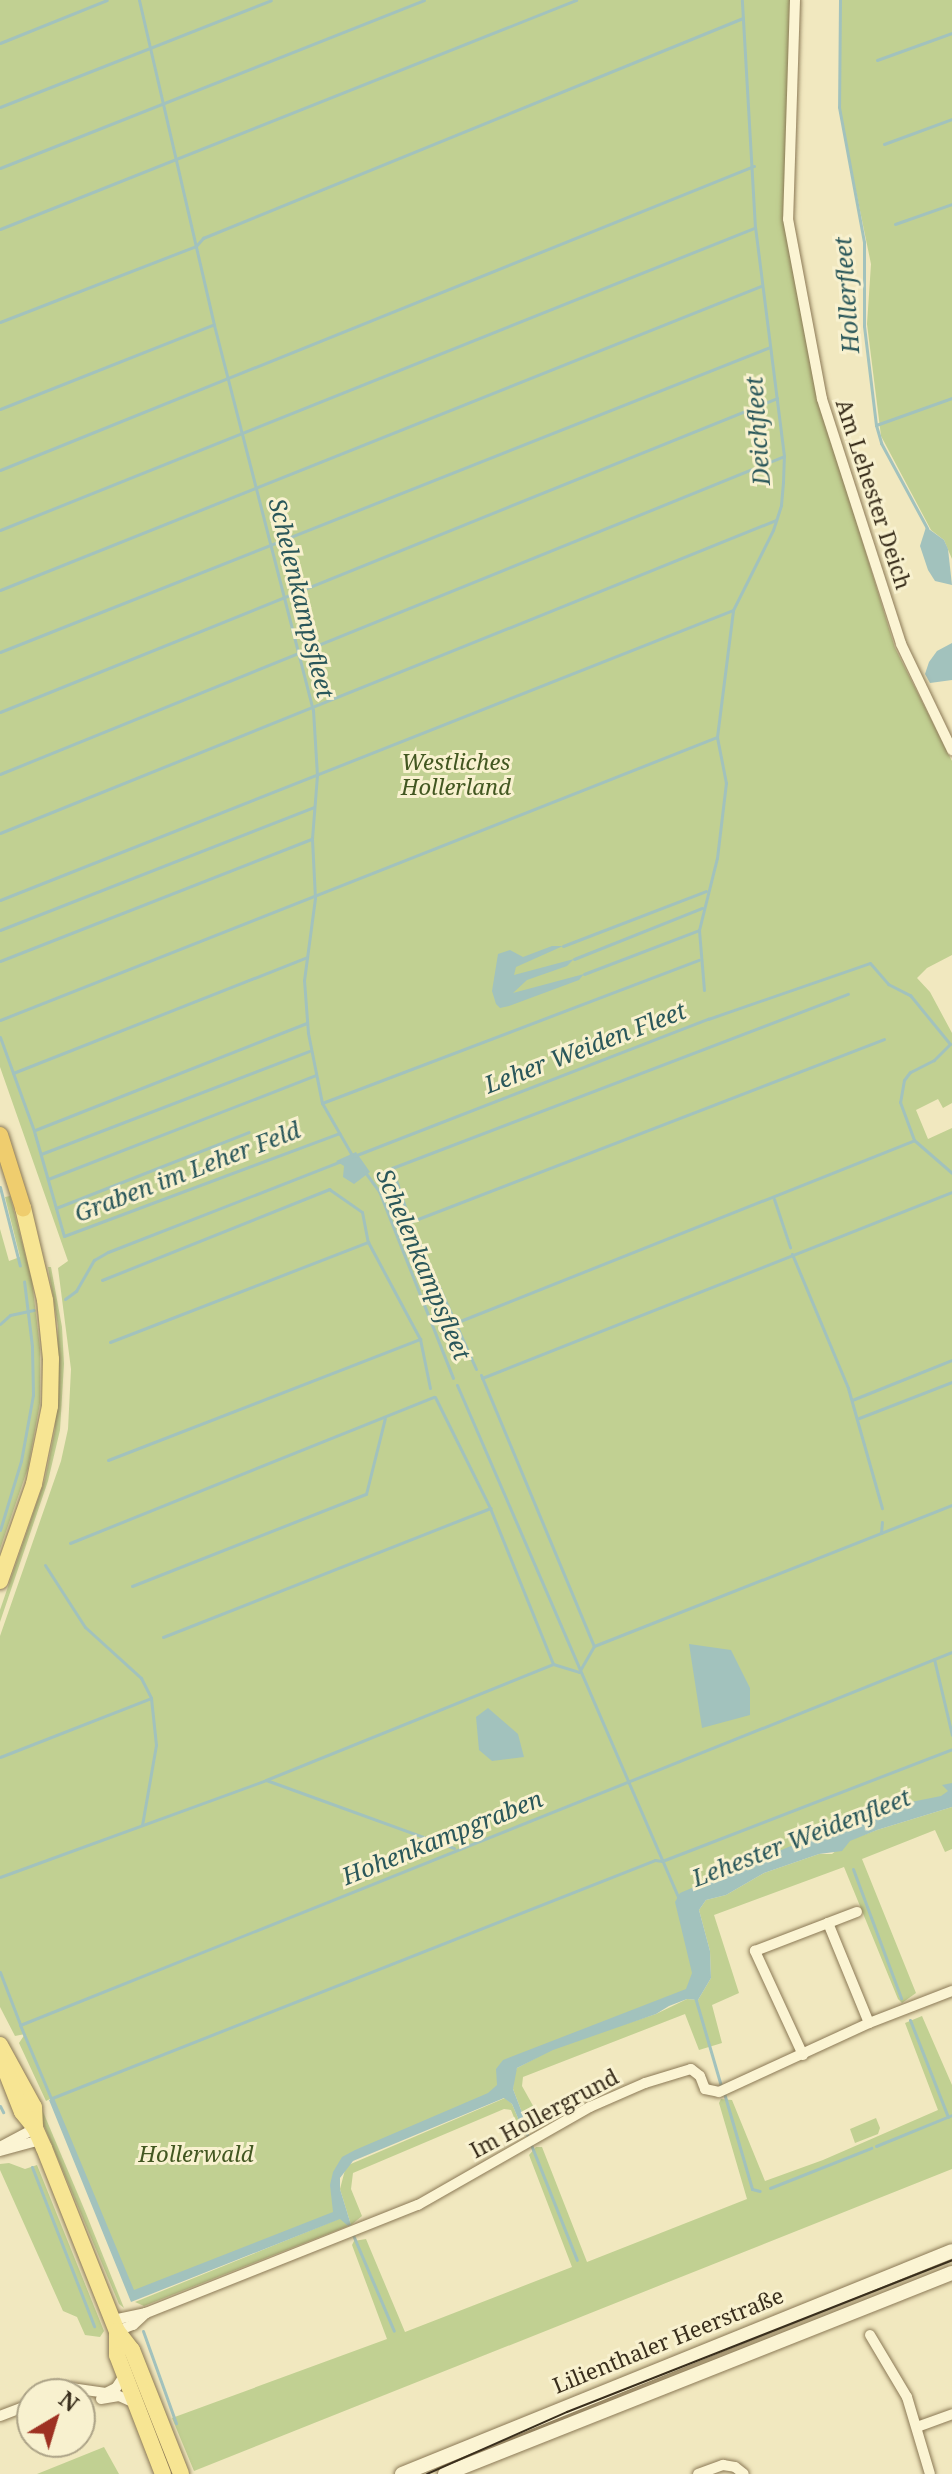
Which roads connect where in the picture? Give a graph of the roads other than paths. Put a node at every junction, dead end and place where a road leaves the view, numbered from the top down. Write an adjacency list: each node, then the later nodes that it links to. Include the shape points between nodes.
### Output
1 (795, 0): 2 (street, Am Lehester Deich, via 788,219 822,399 901,644)
2 (952, 750)
3 (0, 1135): 4 (highway)
4 (23, 1208): 5 (main road, via 45,1300 50,1406 34,1484)
5 (0, 1581)
6 (857, 1912): 7 (street)
7 (828, 1923): 9 (street); 11 (street, via 755,1951)
8 (952, 1991): 9 (street, Im Hollergrund)
9 (869, 2023): 11 (street, Im Hollergrund)
10 (0, 2045): 13 (main road, via 34,2107)
11 (803, 2055): 17 (street, Im Hollergrund, via 723,2091 705,2089 696,2071 682,2070 590,2107 418,2205 146,2313 133,2325)
12 (0, 2056): 13 (main road, via 22,2112)
13 (37, 2134): 14 (street); 17 (main road)
14 (0, 2149)
15 (952, 2251): 27 (main road, Lilienthaler Heerstraße)
16 (952, 2273): 28 (main road, Lilienthaler Heerstraße)
17 (115, 2326): 19 (main road); 26 (main road, via 132,2350)
18 (870, 2335): 24 (street, via 904,2390)
19 (124, 2376): 20 (street, via 116,2388); 22 (main road)
20 (96, 2392)
21 (96, 2398): 22 (street, via 119,2396)
22 (135, 2403): 25 (main road)
23 (952, 2414): 24 (street)
24 (917, 2427): 31 (street)
25 (163, 2474)
26 (181, 2474)
27 (402, 2474)
28 (445, 2474)
29 (698, 2474): 30 (street, via 723,2465)
30 (744, 2474)
31 (930, 2474)

